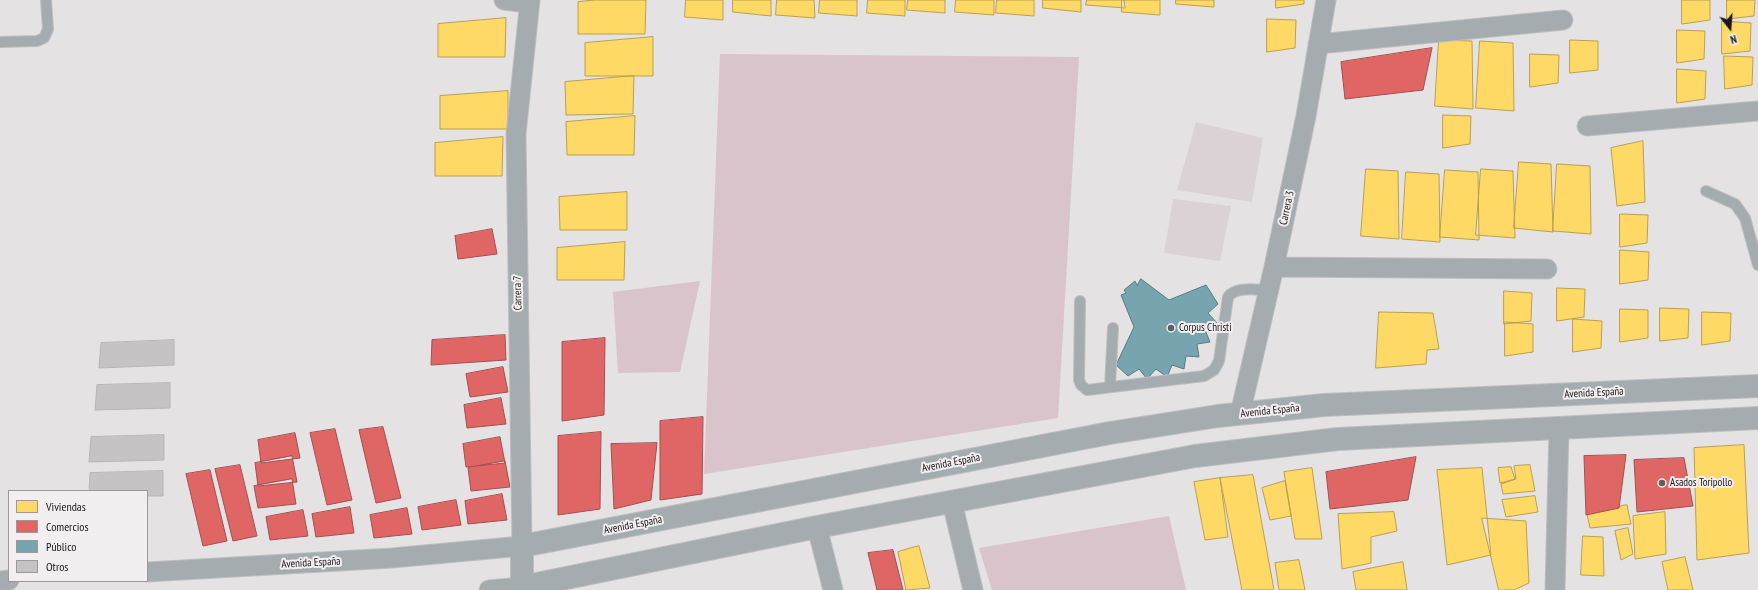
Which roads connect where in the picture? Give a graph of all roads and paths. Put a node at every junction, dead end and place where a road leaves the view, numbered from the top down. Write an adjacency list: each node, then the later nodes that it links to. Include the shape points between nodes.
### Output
1 (46, 0): 6 (lane, via 48,29 44,38 37,41)
2 (504, 0): 4 (street)
3 (1326, 0): 7 (street, Carrera 3)
4 (529, 2): 24 (street, Carrera 7, via 516,134)
5 (1563, 20): 7 (street)
6 (0, 42)
7 (1318, 44): 12 (street, Carrera 3, via 1306,116)
8 (1758, 111): 9 (street)
9 (1587, 126)
10 (1706, 191): 11 (lane, via 1735,204 1745,218)
11 (1758, 265)
12 (1274, 267): 13 (street); 14 (street, Carrera 3)
13 (1547, 269)
14 (1269, 290): 18 (lane, via 1238,290 1228,297 1219,361 1214,370 1204,376); 19 (street, Carrera 3)
15 (1080, 301): 18 (lane, via 1079,380 1087,390)
16 (1113, 328): 18 (lane)
17 (1758, 386): 19 (street, Avenida España, via 1324,405)
18 (1110, 387)
19 (1240, 414): 24 (street, Avenida España, via 1110,433)
20 (1758, 418): 21 (street)
21 (1558, 428): 22 (street, via 1338,439 1195,456); 30 (street)
22 (952, 502): 23 (street); 29 (street)
23 (816, 527): 26 (street); 28 (street)
24 (522, 546): 25 (street, Avenida España, via 392,558); 26 (street, Carrera 7)
25 (148, 572)
26 (522, 588): 27 (street)
27 (489, 590)
28 (833, 590)
29 (973, 590)
30 (1555, 590)

